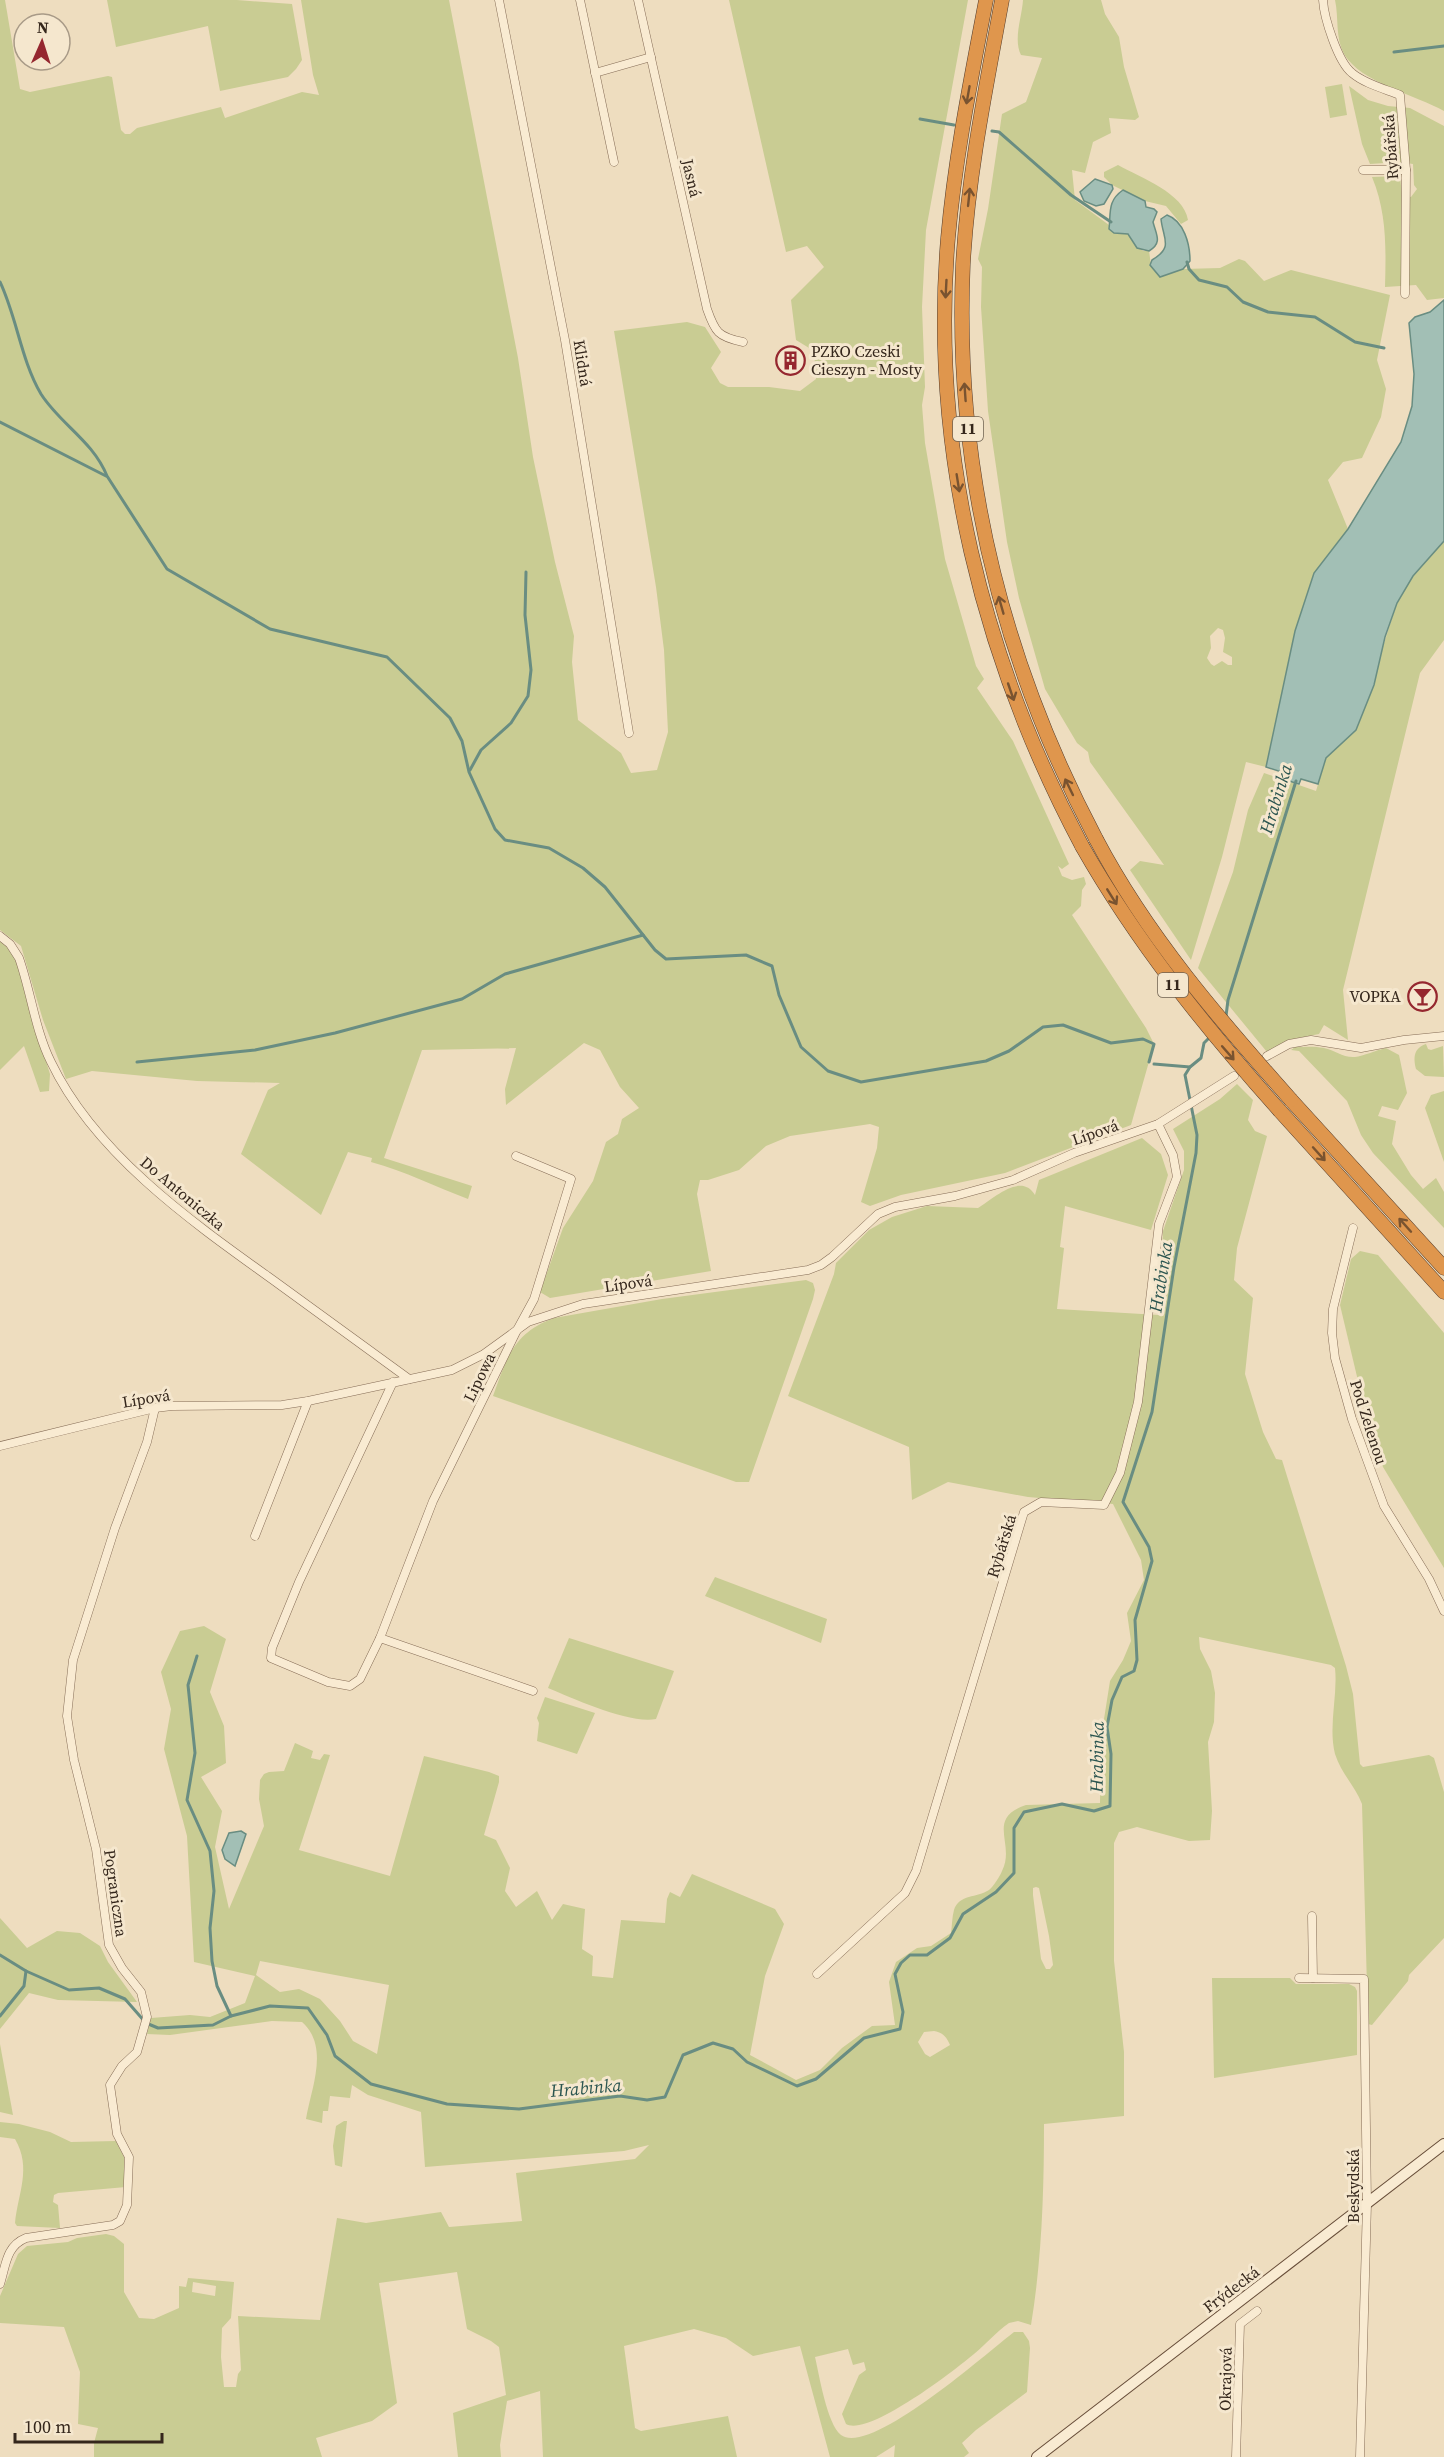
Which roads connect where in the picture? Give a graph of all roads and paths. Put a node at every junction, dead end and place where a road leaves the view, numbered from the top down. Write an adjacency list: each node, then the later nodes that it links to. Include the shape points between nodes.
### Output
1 (499, 0): 14 (street, Klidná, via 565,340)
2 (580, 0): 8 (street)
3 (638, 0): 7 (street, Jasná)
4 (986, 0): 23 (highway, 11, one-way to 23, bridge, via 962,128 948,239 950,417 968,539 1014,701 1038,760 1082,846 1129,924 1173,985 1224,1048)
5 (1002, 0): 22 (highway, 11, one-way to 5, bridge, via 1230,1032 1167,952 1096,839 1046,735 1008,630 980,515 967,420 962,315 967,218)
6 (1323, 0): 11 (street, Rybářská, via 1329,28 1352,74 1400,95)
7 (651, 57): 8 (street); 13 (street, Jasná, via 713,328 724,338)
8 (595, 73): 9 (street)
9 (614, 162)
10 (1363, 170): 11 (street)
11 (1406, 170): 12 (street, Rybářská)
12 (1405, 294)
13 (743, 342)
14 (629, 733)
15 (0, 936): 25 (street, Do Antoniczka, via 19,958 50,1061 67,1092 144,1183)
16 (1444, 1036): 17 (street, via 1360,1048 1311,1040 1289,1044)
17 (1267, 1056)
18 (1234, 1076): 19 (street, Lípová)
19 (1158, 1124): 24 (street, Lípová, via 1074,1153 1013,1180 878,1214 832,1257 808,1270 583,1304 528,1322); 35 (street, Rybářská, via 1173,1155 1177,1177 1160,1224 1138,1402 1120,1473 1104,1505 1041,1502 1024,1512 915,1871 905,1893)
20 (516, 1156): 24 (street, Lipowa, via 571,1179 534,1299)
21 (1353, 1228): 31 (street, Pod Zelenou, via 1333,1309 1335,1358 1352,1419 1384,1506 1429,1578)
22 (1444, 1268)
23 (1444, 1292)
24 (516, 1332): 25 (street, Lípová, via 452,1370); 32 (street, Lipowa, via 433,1501)
25 (409, 1379): 26 (street, Lípová)
26 (393, 1382): 27 (street, Lípová); 32 (street, Lipowa, via 299,1582 271,1658 328,1682 350,1686 360,1679)
27 (309, 1401): 28 (street, Lípová, via 282,1406); 30 (street)
28 (155, 1408): 29 (street, Lípová); 40 (street, Pograniczna, via 73,1660 67,1716 96,1849 109,1945 141,1992 147,2017 137,2052 110,2085 117,2134 129,2157 127,2205 113,2225 18,2241 8,2254)
29 (0, 1446)
30 (255, 1536)
31 (1444, 1611)
32 (380, 1638): 33 (street)
33 (533, 1690)
34 (1312, 1916): 37 (street)
35 (817, 1974)
36 (1299, 1978): 37 (street, Beskydská)
37 (1313, 1978): 39 (street, Beskydská, via 1364,1979)
38 (1444, 2144): 39 (main road, Frýdecká)
39 (1367, 2204): 42 (main road, Frýdecká); 44 (street, Beskydská)
40 (0, 2284)
41 (1257, 2311): 43 (street, Okrajová, via 1240,2324)
42 (1037, 2457)
43 (1236, 2457)
44 (1360, 2457)

